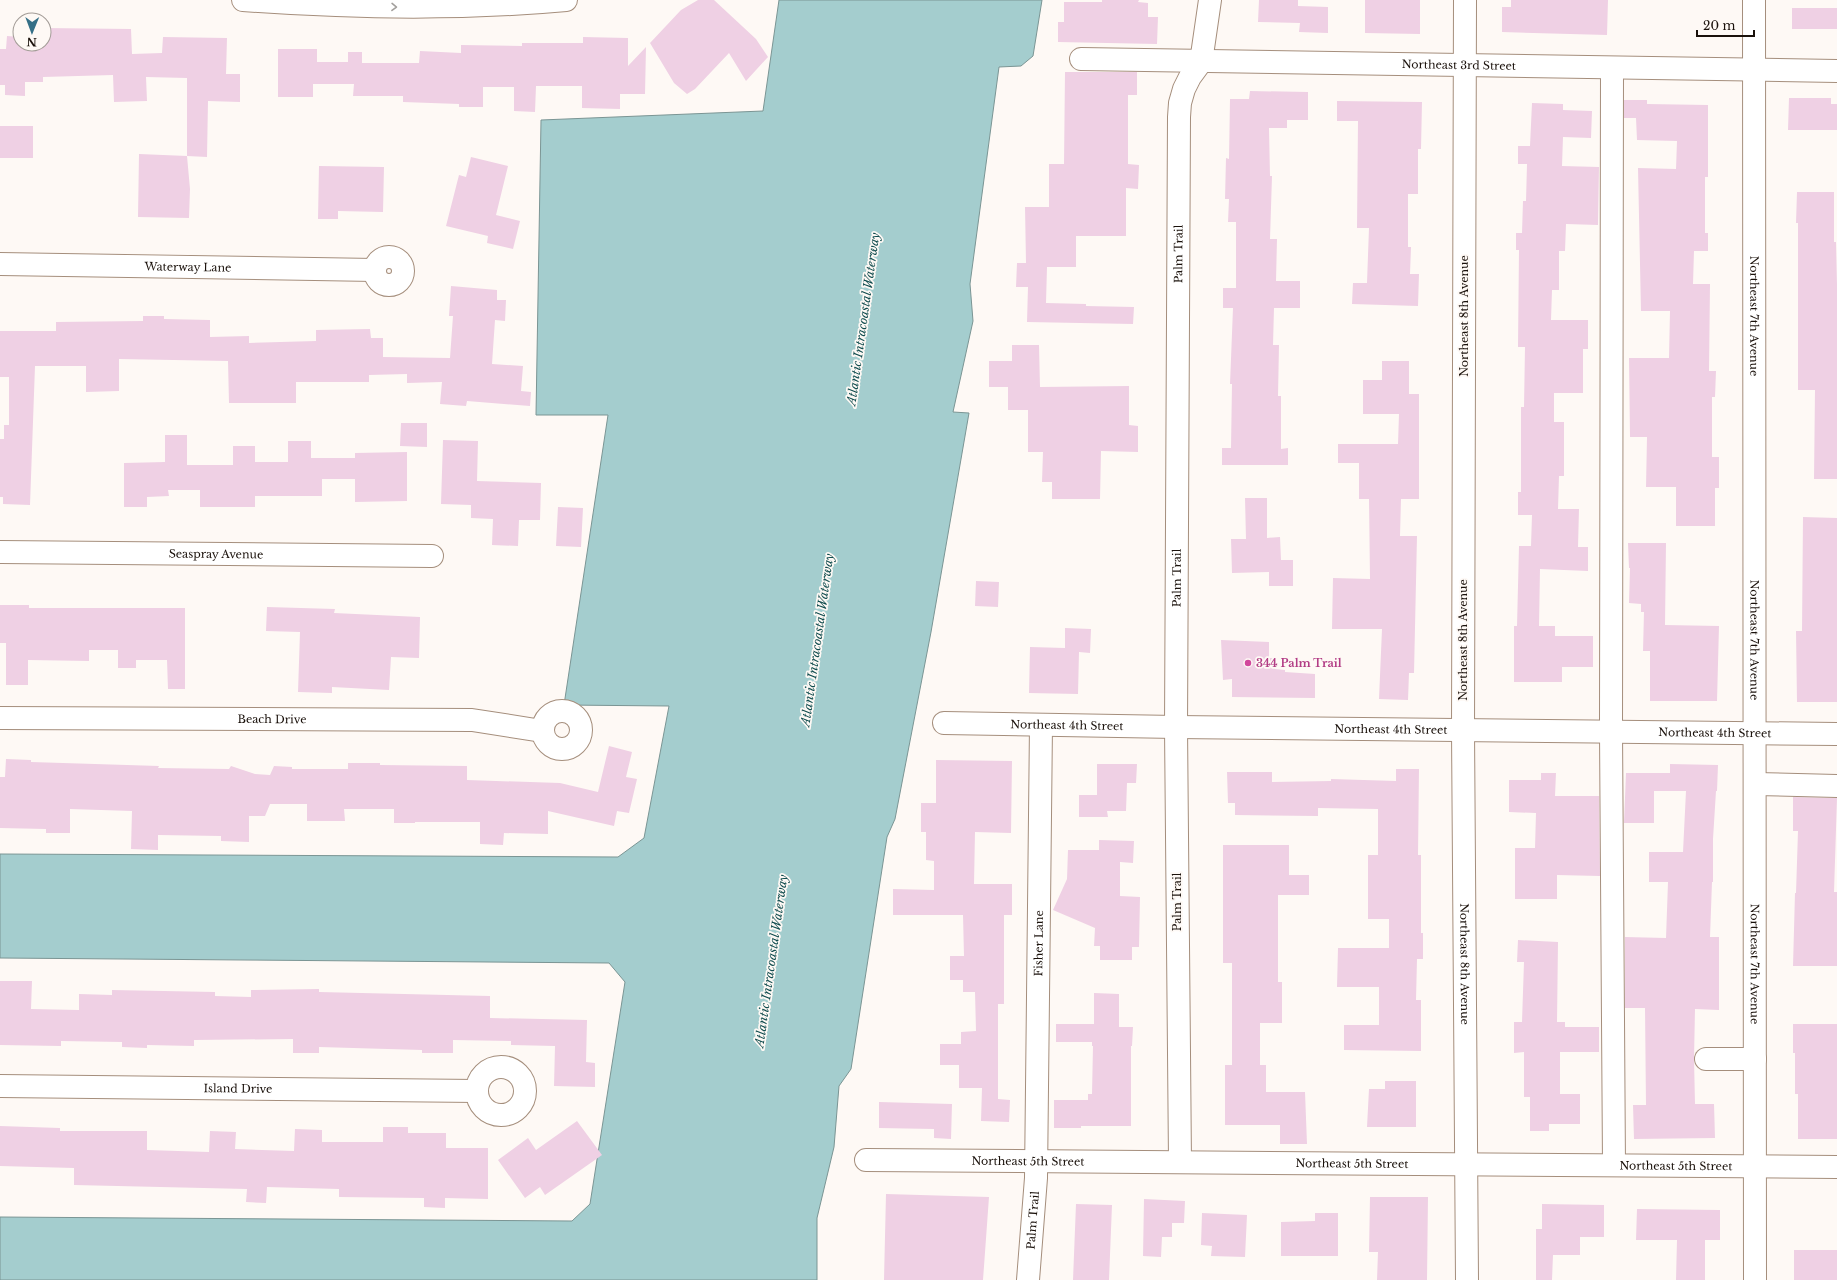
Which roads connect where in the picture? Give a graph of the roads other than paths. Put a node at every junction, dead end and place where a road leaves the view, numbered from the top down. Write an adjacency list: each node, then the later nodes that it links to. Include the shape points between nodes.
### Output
1 (243, 0): 2 (street, one-way to 2, via 323,6 414,8)
2 (566, 0)
3 (1210, 0): 7 (street, Palm Trail)
4 (1465, 0): 8 (street, Northeast 8th Avenue)
5 (1754, 0): 10 (street, Northeast 7th Avenue)
6 (1081, 60): 7 (street, Northeast 3rd Street)
7 (1201, 62): 8 (street, Northeast 3rd Street); 19 (street, Palm Trail, via 1184,89 1179,117)
8 (1465, 66): 9 (street, Northeast 3rd Street); 20 (street, Northeast 8th Avenue)
9 (1612, 68): 10 (street, Northeast 3rd Street); 22 (street)
10 (1754, 70): 11 (street, Northeast 3rd Street); 23 (street, Northeast 7th Avenue)
11 (1837, 70)
12 (0, 264): 13 (street, Waterway Lane)
13 (375, 270)
14 (0, 552): 15 (street, Seaspray Avenue)
15 (432, 556)
16 (0, 718): 21 (street, Beach Drive, via 465,720)
17 (944, 723): 18 (street, Northeast 4th Street)
18 (1041, 725): 19 (street, Northeast 4th Street); 32 (street, Fisher Lane)
19 (1176, 727): 20 (street, Northeast 4th Street); 33 (street, Palm Trail)
20 (1463, 730): 22 (street, Northeast 4th Street); 34 (street, Northeast 8th Avenue)
21 (542, 731)
22 (1611, 731): 23 (street, Northeast 4th Street); 35 (street)
23 (1754, 732): 24 (street, Northeast 4th Street); 25 (street, Northeast 7th Avenue)
24 (1837, 734)
25 (1755, 784): 26 (street); 28 (street, Northeast 7th Avenue)
26 (1837, 786)
27 (1706, 1059): 28 (street)
28 (1755, 1059): 36 (street, Northeast 7th Avenue)
29 (0, 1086): 30 (street, Island Drive)
30 (477, 1091)
31 (866, 1160): 32 (street, Northeast 5th Street)
32 (1036, 1161): 33 (street, Northeast 5th Street); 38 (street, Palm Trail)
33 (1180, 1162): 34 (street, Northeast 5th Street)
34 (1468, 1164): 35 (street, Northeast 5th Street); 39 (street, Northeast 8th Avenue)
35 (1614, 1165): 36 (street, Northeast 5th Street)
36 (1755, 1166): 37 (street, Northeast 5th Street); 40 (street, Northeast 7th Avenue)
37 (1837, 1167)
38 (1028, 1280)
39 (1467, 1280)
40 (1755, 1280)

